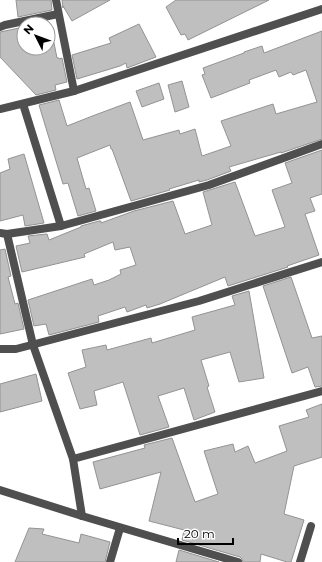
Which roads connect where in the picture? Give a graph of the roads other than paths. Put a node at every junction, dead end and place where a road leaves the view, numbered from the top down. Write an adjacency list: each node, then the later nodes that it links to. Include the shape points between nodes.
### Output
1 (56, 0): 3 (street)
2 (322, 9): 5 (street)
3 (58, 14): 4 (street); 5 (street)
4 (0, 27)
5 (74, 91): 6 (street)
6 (24, 104): 7 (street); 9 (street)
7 (0, 109)
8 (322, 144): 9 (street, via 209,185)
9 (61, 226): 10 (street)
10 (3, 234): 12 (street)
11 (322, 262): 12 (street, via 199,301)
12 (33, 345): 13 (street); 15 (street)
13 (0, 349)
14 (322, 391): 15 (street)
15 (73, 459): 17 (street)
16 (0, 490): 17 (street)
17 (82, 516): 19 (street)
18 (311, 526): 22 (street)
19 (120, 528): 20 (street); 21 (street)
20 (110, 562)
21 (238, 562)
22 (300, 562)

